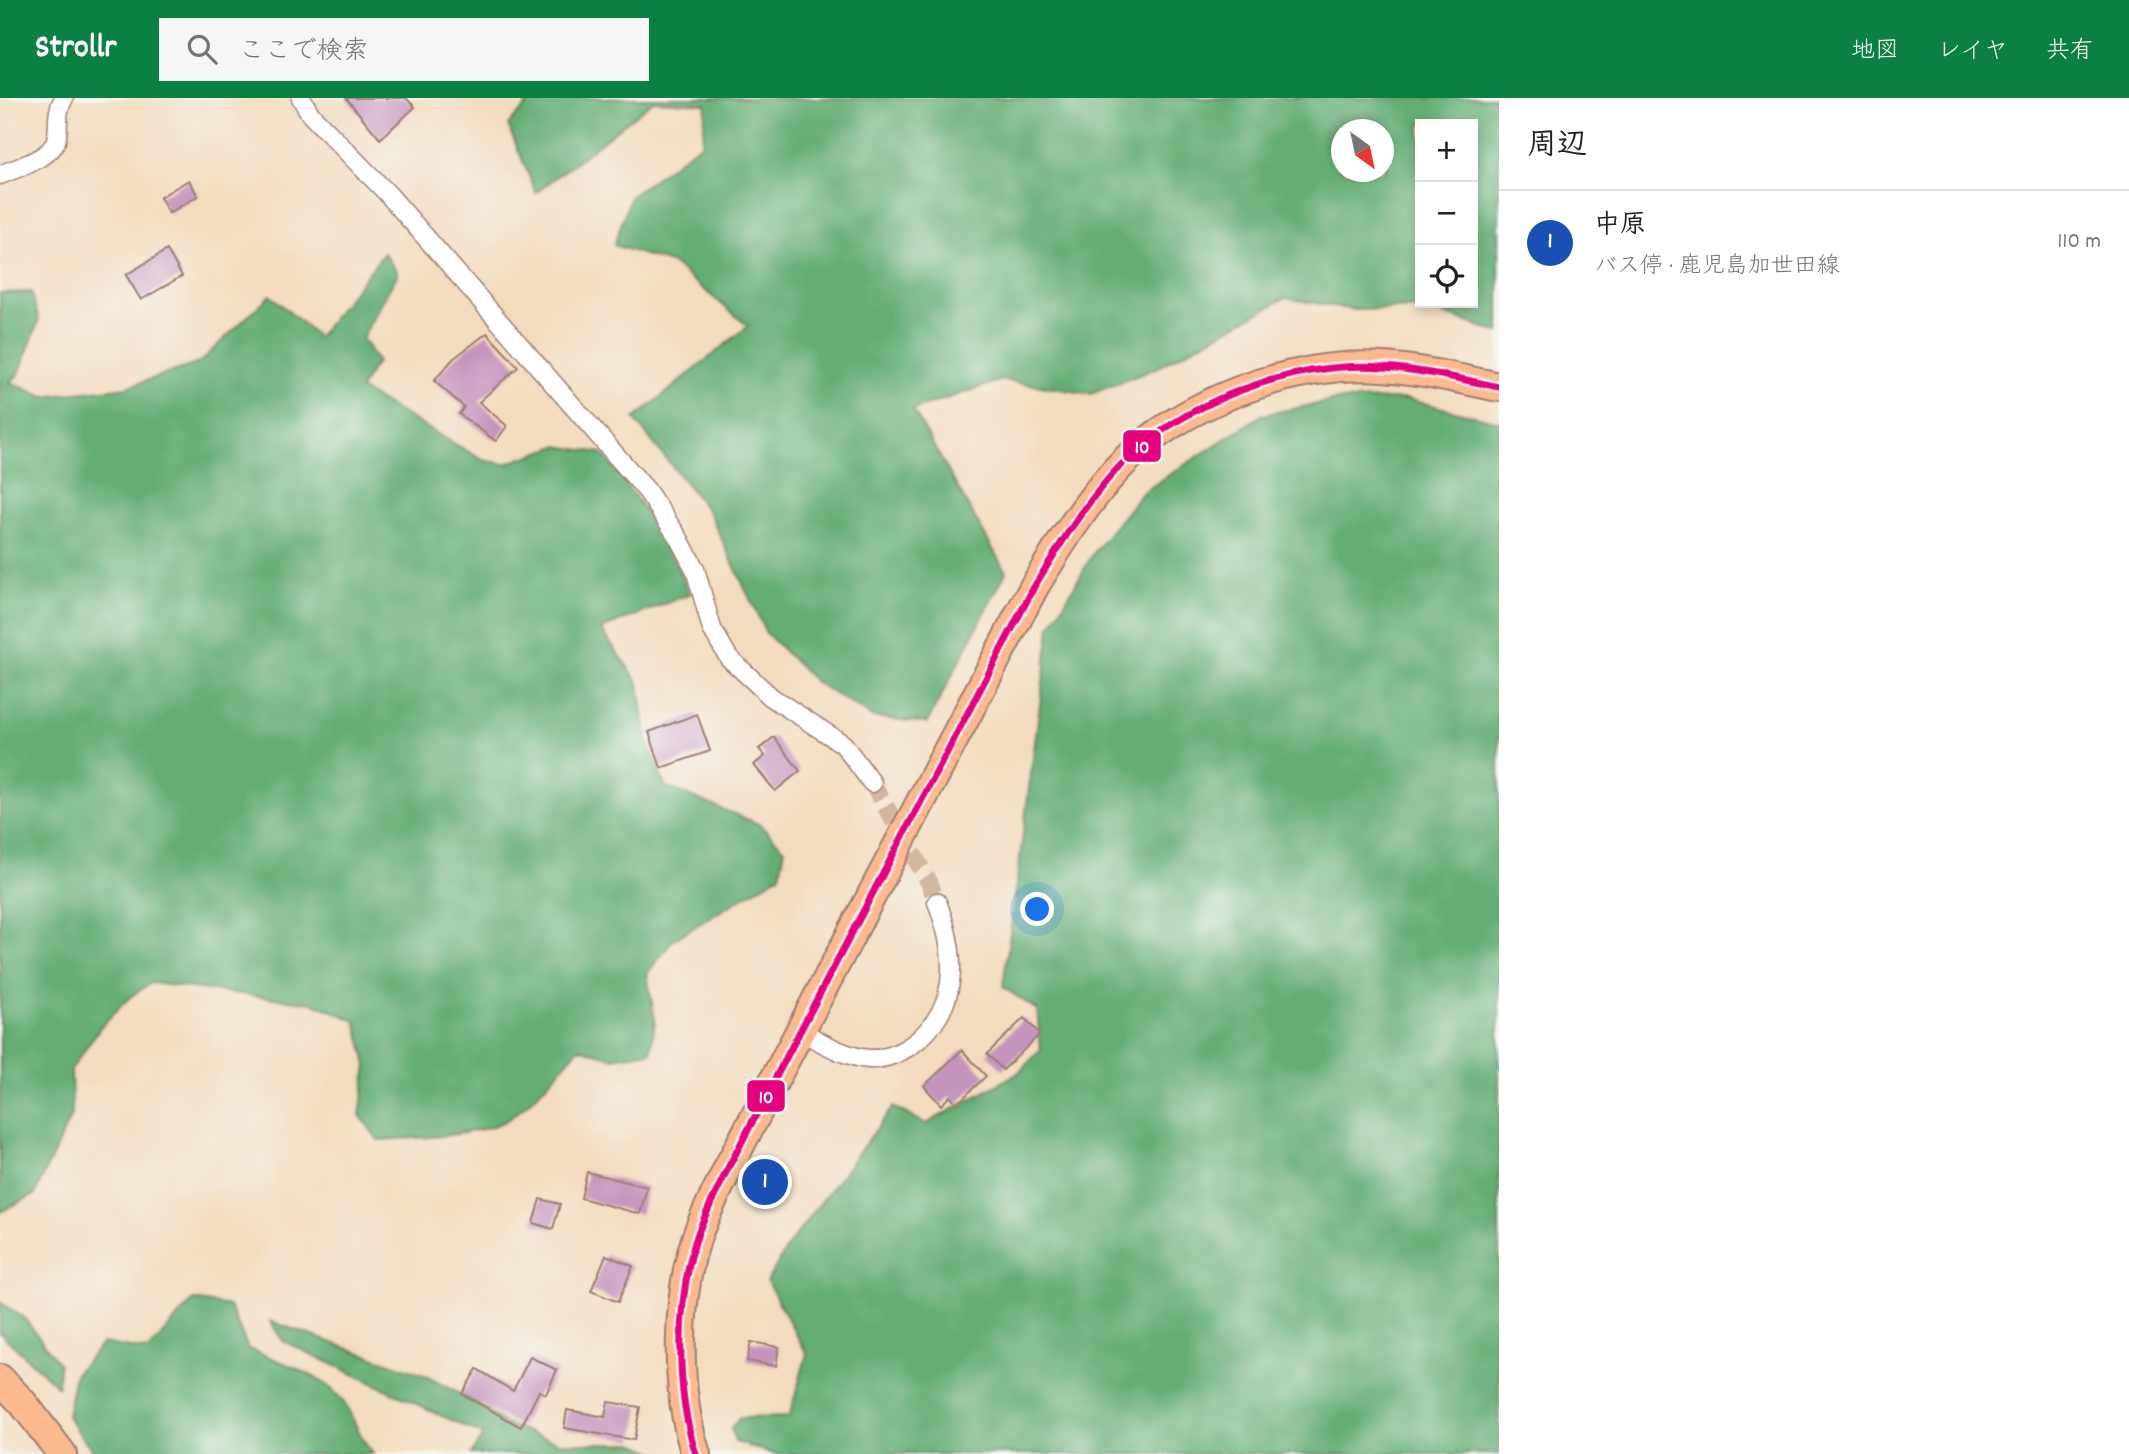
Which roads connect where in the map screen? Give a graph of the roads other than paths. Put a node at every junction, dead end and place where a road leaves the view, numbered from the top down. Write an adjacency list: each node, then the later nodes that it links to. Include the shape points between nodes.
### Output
1 (64, 98): 3 (street, via 58,108 57,139 49,153)
2 (301, 98): 5 (street, via 311,115 387,193 647,491 695,569 712,629 729,658 771,697 843,744)
3 (0, 175)
4 (1499, 387): 7 (main road, via 1382,367 1311,371 1260,383 1210,403 1159,433 1118,467 1063,539 1034,587)
5 (872, 783)
6 (937, 902): 7 (street, via 952,953 952,979 947,1003 931,1029 899,1053 870,1059 840,1051)
7 (800, 1031): 10 (main road, via 697,1235 685,1282 681,1311 685,1403)
8 (0, 1379): 9 (main road)
9 (62, 1454)
10 (696, 1454)

